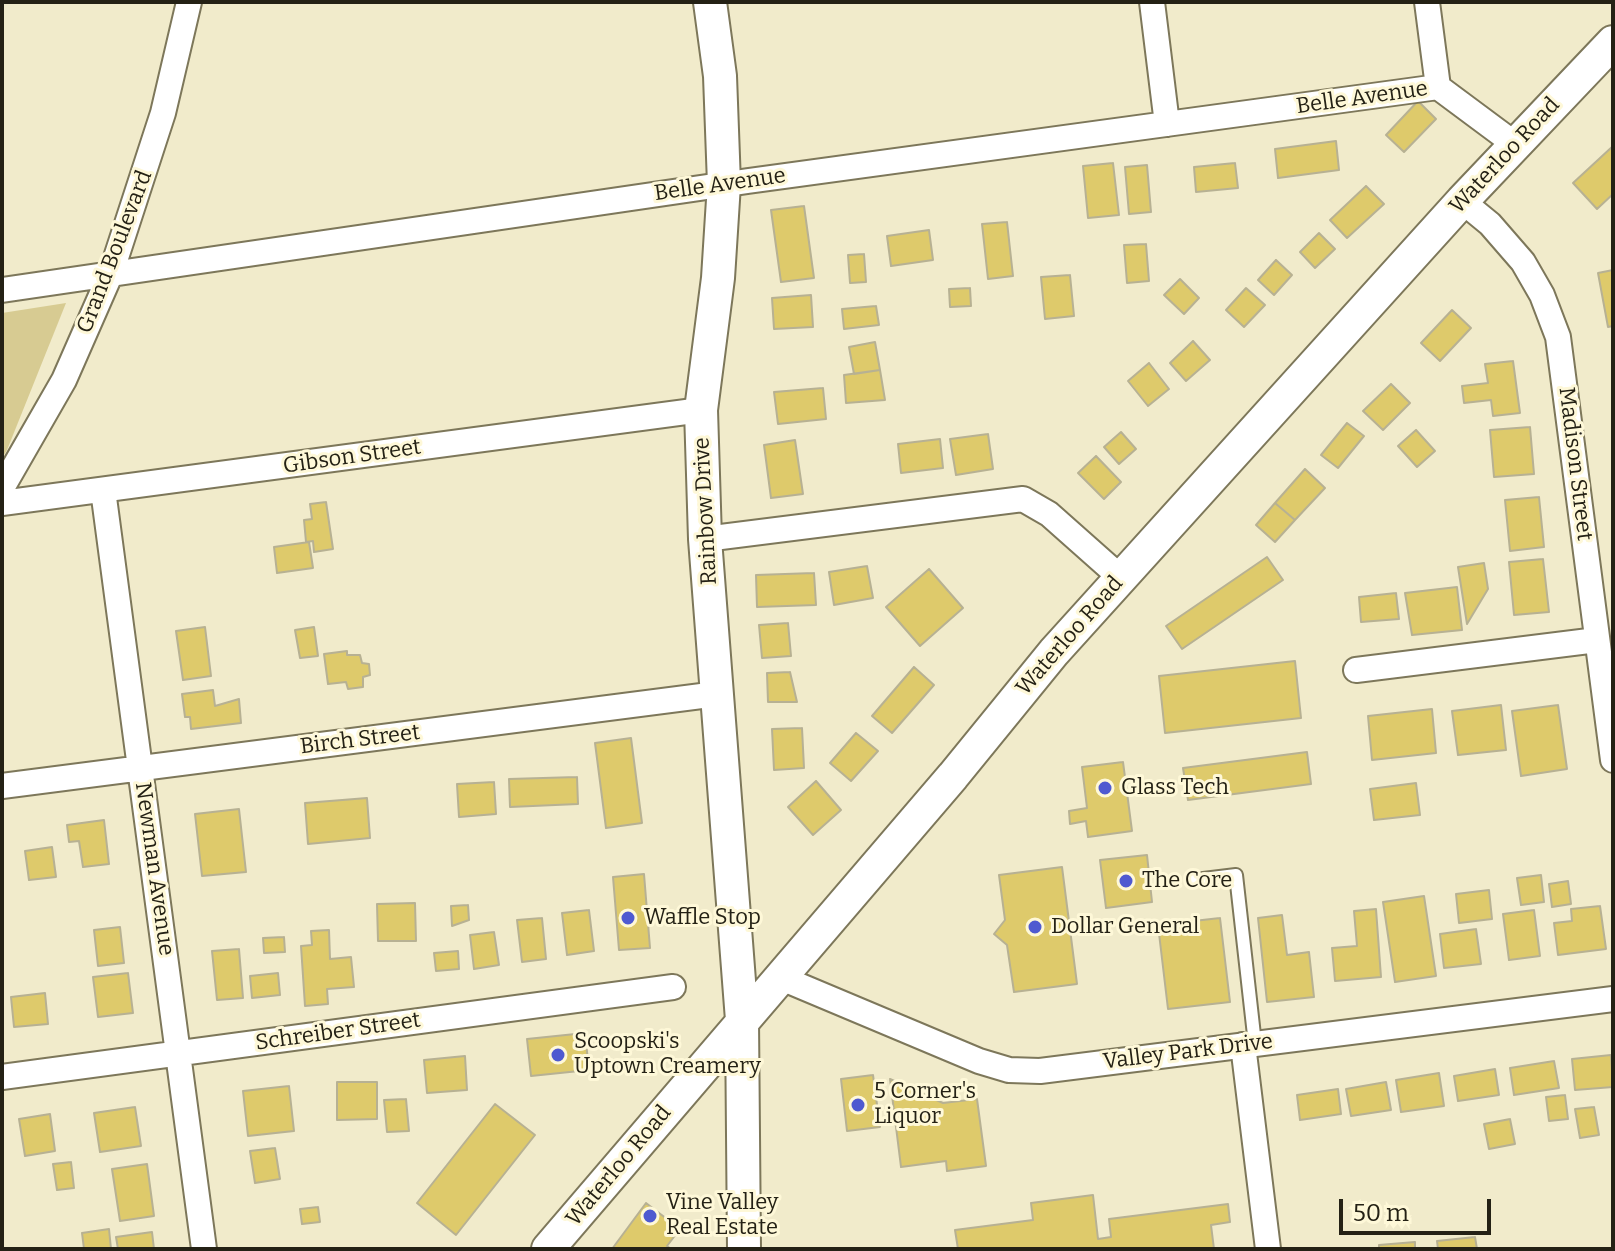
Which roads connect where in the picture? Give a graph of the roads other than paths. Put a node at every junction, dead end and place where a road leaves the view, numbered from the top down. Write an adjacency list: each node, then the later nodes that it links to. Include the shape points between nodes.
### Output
1 (189, 2): 11 (street, Grand Boulevard, via 163,113)
2 (710, 2): 9 (main road, Rainbow Drive, via 720,76)
3 (1152, 2): 7 (street)
4 (1427, 2): 6 (street)
5 (1613, 42): 8 (main road, Waterloo Road)
6 (1438, 87): 7 (street, Belle Avenue); 8 (street)
7 (1167, 124): 9 (street, Belle Avenue)
8 (1516, 145): 10 (main road, Waterloo Road)
9 (724, 184): 11 (street, Belle Avenue); 13 (main road, Rainbow Drive)
10 (1462, 201): 18 (main road, Waterloo Road); 19 (street, Madison Street, via 1513,249 1554,322)
11 (111, 273): 12 (street, Belle Avenue); 14 (street, Grand Boulevard, via 64,380)
12 (2, 290)
13 (701, 410): 15 (street, Gibson Street); 17 (main road, Rainbow Drive)
14 (2, 488)
15 (103, 490): 16 (street, Gibson Street); 23 (street, Newman Avenue)
16 (2, 503)
17 (705, 539): 18 (street, via 1023,499 1049,514); 21 (main road, Rainbow Drive)
18 (1120, 577): 26 (main road, Waterloo Road)
19 (1597, 640): 20 (street); 22 (street, Madison Street)
20 (1356, 670)
21 (717, 694): 23 (street, Birch Street); 29 (main road, Rainbow Drive)
22 (1613, 760)
23 (140, 769): 24 (street, Birch Street); 31 (street, Newman Avenue)
24 (2, 786)
25 (1195, 880): 30 (lane, via 1236,875)
26 (779, 977): 29 (main road, Waterloo Road); 30 (street, Valley Park Drive, via 1009,1070 1040,1071)
27 (673, 987): 31 (street, Schreiber Street)
28 (1613, 999): 30 (street, Valley Park Drive)
29 (742, 1020): 34 (main road, Waterloo Road); 35 (main road, Rainbow Drive)
30 (1249, 1044): 36 (street)
31 (178, 1053): 32 (street, Schreiber Street); 33 (street, Newman Avenue)
32 (2, 1077)
33 (204, 1249)
34 (548, 1249)
35 (744, 1249)
36 (1268, 1249)

